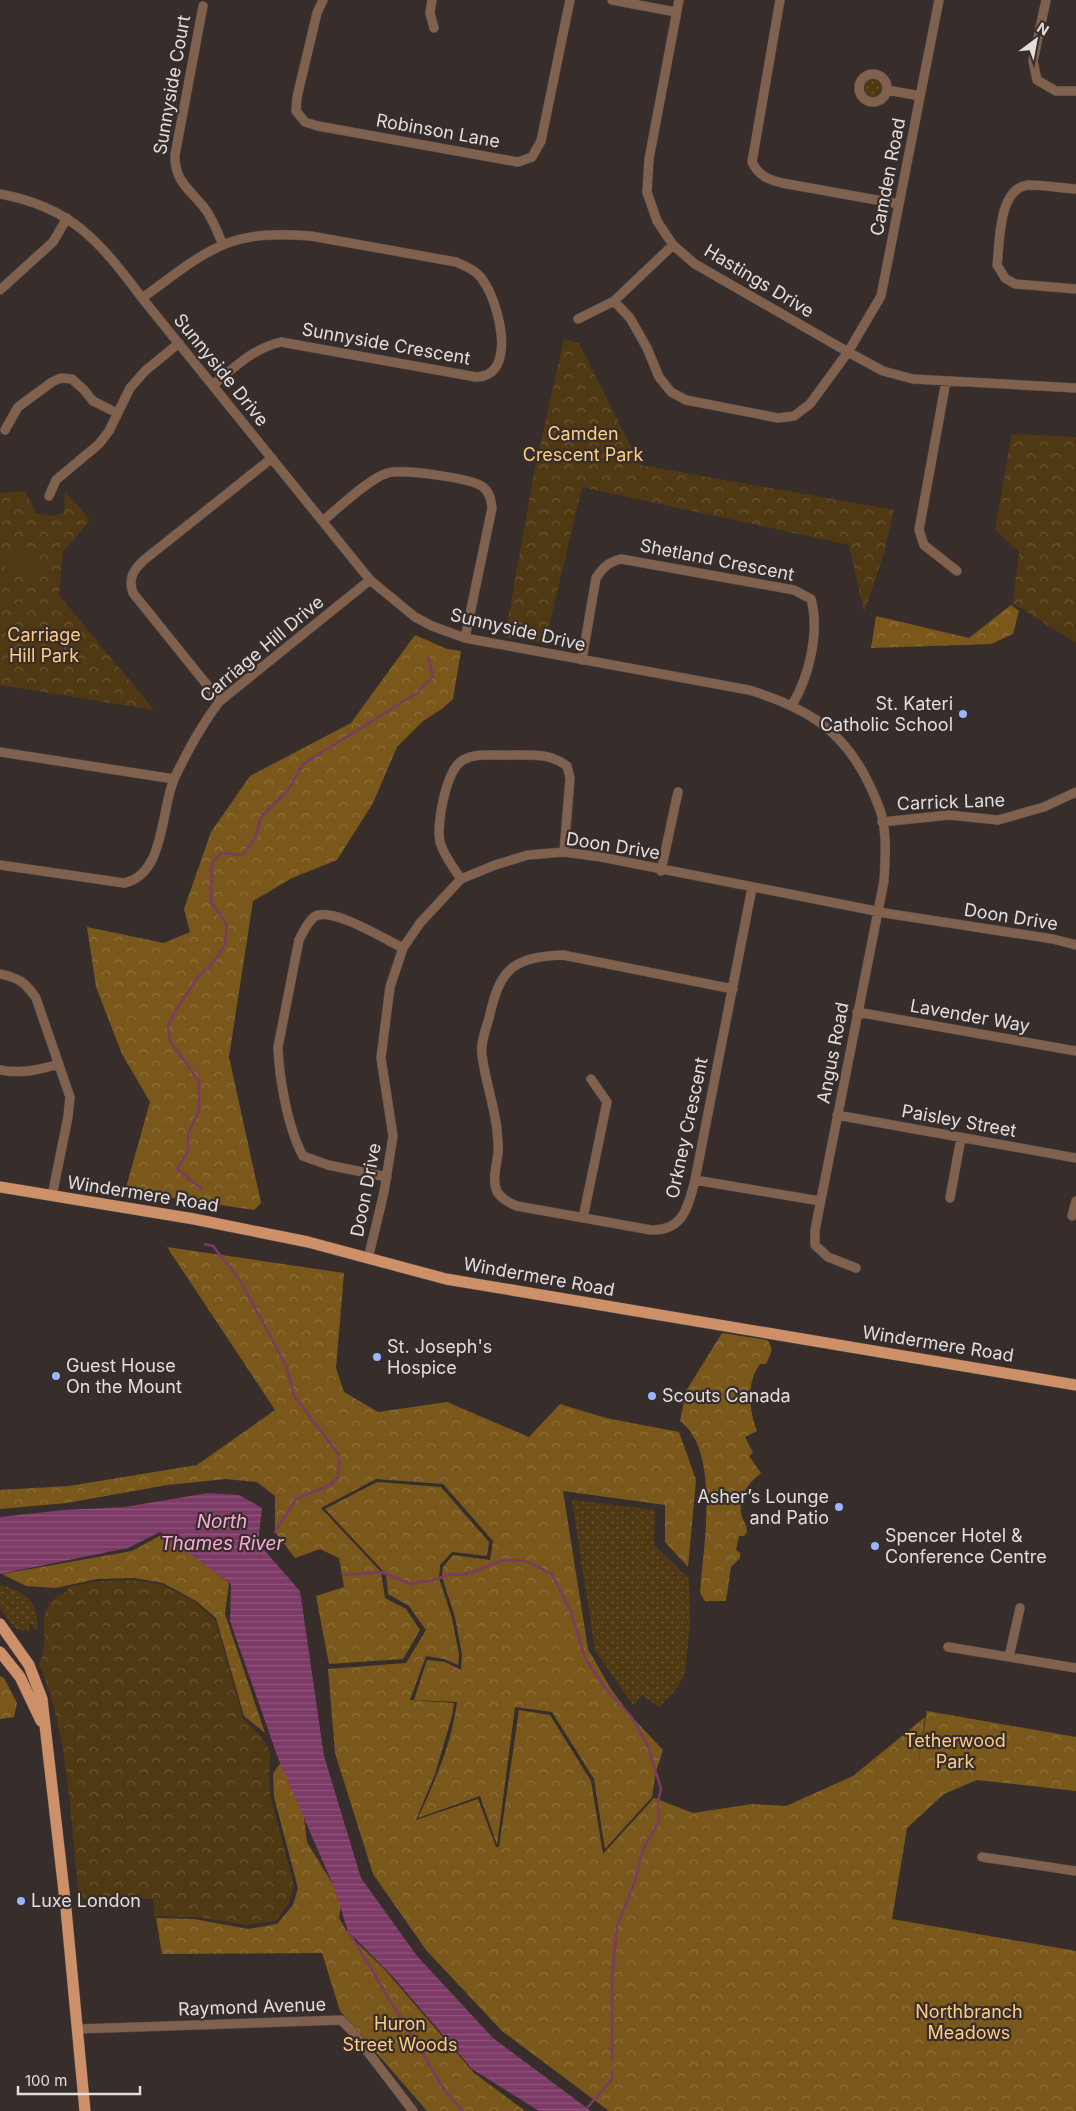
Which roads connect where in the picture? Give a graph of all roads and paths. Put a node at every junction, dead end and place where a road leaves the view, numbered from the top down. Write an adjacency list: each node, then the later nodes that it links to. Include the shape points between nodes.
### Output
1 (323, 0): 3 (street, Robinson Lane, via 297,97 296,111 305,122 518,162 532,157 541,141)
2 (432, 0): 11 (street, via 430,13)
3 (570, 0)
4 (612, 0): 10 (street)
5 (678, 0): 10 (street, Hastings Drive)
6 (780, 0): 17 (street, via 752,162 758,173 782,183)
7 (939, 0): 14 (street, Camden Road)
8 (1046, 0): 13 (street, via 1033,60 1037,80 1056,90)
9 (203, 6): 19 (street, Sunnyside Court, via 174,166 181,183 206,210)
10 (676, 12): 20 (street, Hastings Drive, via 649,159 648,192 657,221)
11 (434, 28)
12 (887, 90): 14 (street)
13 (1076, 91)
14 (920, 96): 17 (street, Camden Road)
15 (1076, 189): 21 (street, via 1027,185 1011,194 1004,207 997,265 1005,278 1016,284)
16 (0, 194): 18 (street, Sunnyside Drive, via 28,200)
17 (899, 204): 27 (street, Camden Road, via 881,296)
18 (67, 218): 22 (street, via 53,242); 23 (street, Sunnyside Drive, via 94,238)
19 (223, 245): 23 (street, Sunnyside Crescent); 29 (street, Sunnyside Crescent, via 268,235 311,236 456,262 475,271 484,281 498,316 502,339 499,360 493,372 485,376 281,342 264,346)
20 (673, 245): 24 (street); 27 (street, Hastings Drive, via 695,264)
21 (1076, 289)
22 (0, 290)
23 (142, 298): 26 (street, Sunnyside Drive)
24 (614, 301): 25 (street); 27 (street, Camden Road, via 630,318 659,377 671,392 686,400 778,418 794,416 810,404)
25 (578, 318)
26 (179, 343): 29 (street, Sunnyside Drive); 31 (street, via 145,371 130,388)
27 (848, 352): 28 (street, Hastings Drive, via 883,371 913,379)
28 (946, 381): 30 (street, Hastings Drive); 36 (street, via 919,530 924,545)
29 (213, 385): 33 (street, Sunnyside Drive)
30 (1076, 388)
31 (117, 413): 32 (street, via 93,401 72,380 61,378 18,407); 34 (street, via 98,444 56,480)
32 (5, 430)
33 (272, 458): 35 (street, Sunnyside Drive); 40 (street, via 144,560 131,577 133,593)
34 (49, 496)
35 (323, 521): 37 (street, Sunnyside Drive); 38 (street, via 372,481 387,473 407,471 470,481 483,487 492,508)
36 (957, 571)
37 (370, 580): 38 (street, Sunnyside Drive, via 415,617); 40 (street, Carriage Hill Drive)
38 (464, 638): 39 (street, Sunnyside Drive)
39 (582, 660): 41 (street, Sunnyside Drive, via 749,690); 41 (street, Shetland Crescent, via 596,578 611,562 621,559 794,590 811,599 814,624 807,674)
40 (220, 701): 43 (street, Carriage Hill Drive, via 192,741)
41 (792, 705): 46 (street, Sunnyside Drive, via 836,735 847,747 870,786)
42 (0, 752): 43 (street)
43 (174, 779): 48 (street, Carriage Hill Drive, via 154,856 133,881 124,883)
44 (678, 792): 49 (street)
45 (1076, 792): 46 (street, Carrick Lane, via 1044,807 998,820 949,815)
46 (882, 822): 52 (street, Sunnyside Drive, via 884,881)
47 (564, 852): 49 (street, Doon Drive); 50 (street, Doon Drive, via 528,855 495,864); 50 (street, via 570,778 567,766 545,755 473,756 454,766 438,828 444,853)
48 (0, 865)
49 (661, 870): 51 (street, Doon Drive)
50 (461, 879): 54 (street, Doon Drive, via 420,923)
51 (752, 888): 52 (street, Doon Drive); 56 (street, Orkney Crescent)
52 (878, 912): 53 (street, Doon Drive); 57 (street, Angus Road)
53 (1076, 945)
54 (403, 948): 65 (street, Doon Drive, via 390,987 380,1058 393,1136); 65 (street, via 338,917 322,914 314,917 300,940 278,1047 295,1141 303,1156 328,1166)
55 (0, 974): 59 (street, via 15,977 32,991)
56 (733, 989): 66 (street, Orkney Crescent); 73 (street, Orkney Crescent, via 563,955 528,960 502,976 495,991 482,1053 496,1128 495,1183 498,1193 506,1202 516,1206)
57 (858, 1012): 58 (street, Lavender Way); 62 (street, Angus Road)
58 (1076, 1051)
59 (59, 1064): 60 (street, via 19,1073); 68 (street, via 70,1097)
60 (0, 1070)
61 (591, 1079): 73 (street, via 607,1102)
62 (837, 1115): 63 (street, Paisley Street); 70 (street, Angus Road)
63 (961, 1138): 64 (street, Paisley Street); 69 (street)
64 (1076, 1158)
65 (387, 1177): 74 (street, Doon Drive)
66 (695, 1180): 70 (street); 73 (street, Orkney Crescent, via 683,1216 675,1225 662,1230)
67 (0, 1187): 68 (main road, Windermere Road)
68 (52, 1196): 74 (main road, Windermere Road, via 194,1218 308,1242)
69 (950, 1198)
70 (820, 1201): 75 (street, Angus Road, via 814,1230 816,1245 828,1257)
71 (1076, 1201): 72 (street)
72 (1072, 1216)
73 (583, 1218)
74 (368, 1259): 76 (main road, Windermere Road, via 446,1279)
75 (856, 1268)
76 (1076, 1385)
77 (1020, 1608): 81 (street)
78 (0, 1624): 83 (main road, via 29,1665 42,1699)
79 (948, 1647): 81 (street)
80 (0, 1652): 83 (main road, via 20,1677)
81 (1009, 1657): 82 (street)
82 (1076, 1668)
83 (44, 1727): 86 (main road)
84 (982, 1857): 85 (street)
85 (1076, 1871)
86 (78, 2030): 87 (main road); 88 (street, Raymond Avenue, via 341,2020)
87 (85, 2111)
88 (413, 2111)

